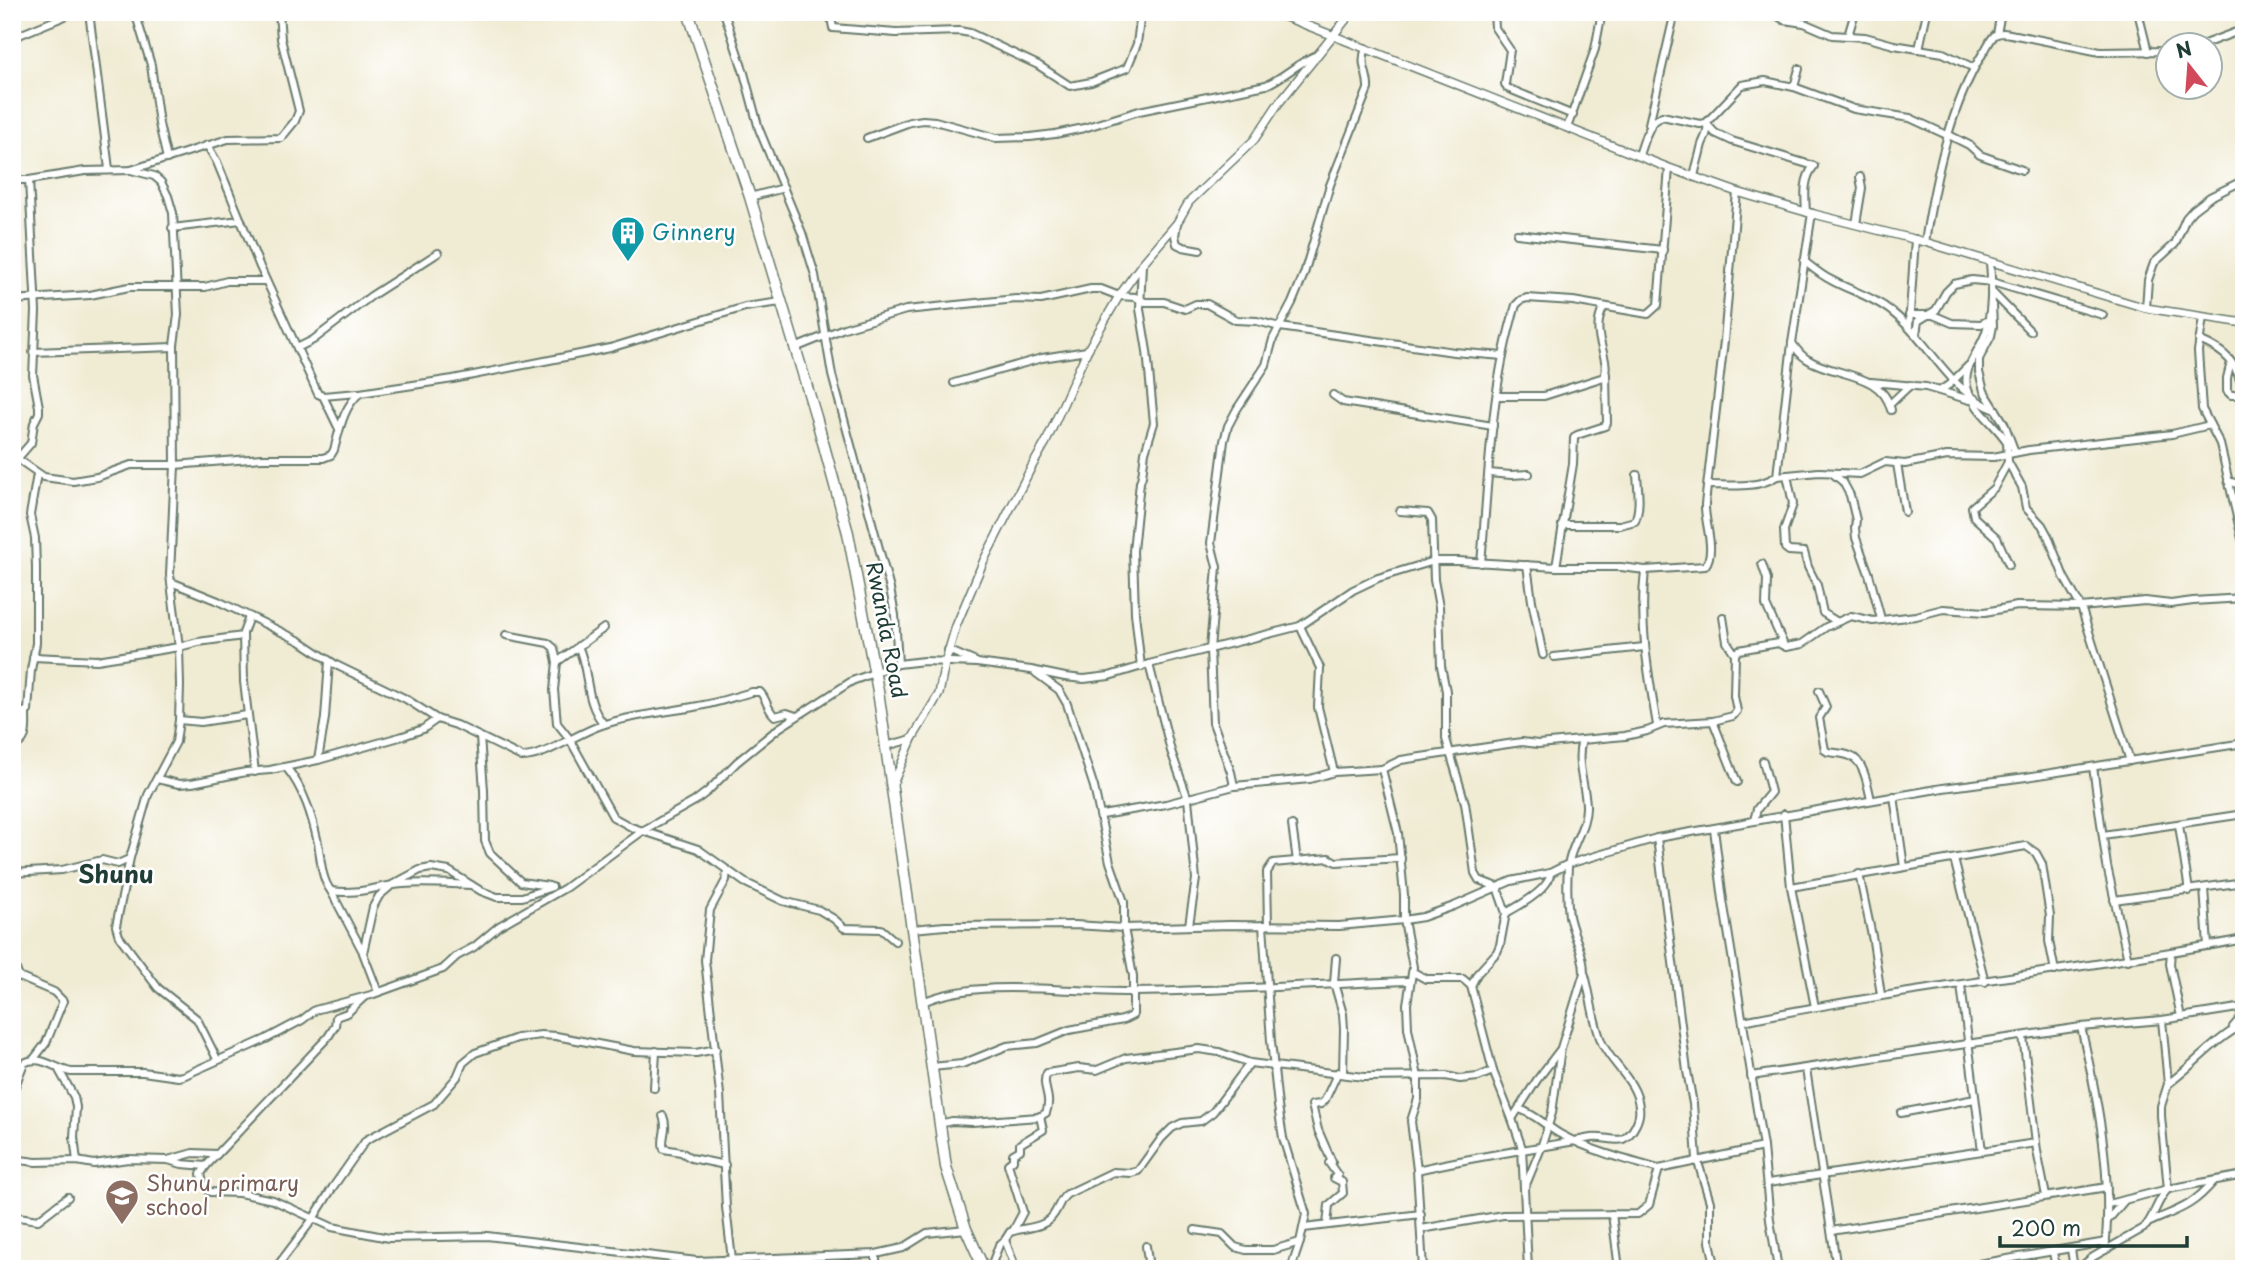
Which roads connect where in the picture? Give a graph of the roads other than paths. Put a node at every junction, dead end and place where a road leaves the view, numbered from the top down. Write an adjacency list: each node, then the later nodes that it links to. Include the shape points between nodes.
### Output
1 (75, 12): 23 (street)
2 (89, 12): 44 (street)
3 (135, 12): 41 (street, via 151,65)
4 (279, 12): 39 (street, via 298,106 295,121 278,139 228,139)
5 (688, 12): 55 (highway, Rwanda Road)
6 (724, 12): 53 (street, via 759,130)
7 (830, 12): 8 (street, via 833,29 970,33 1070,86 1129,66)
8 (1142, 12)
9 (1273, 12): 21 (street)
10 (1352, 12): 21 (street)
11 (1494, 12): 33 (street, via 1495,28 1510,50 1507,88)
12 (1602, 12): 33 (street)
13 (1675, 12): 38 (street)
14 (1772, 12): 22 (street, via 1824,33)
15 (1855, 12): 22 (street)
16 (1927, 12): 26 (street)
17 (2001, 12): 20 (street)
18 (2138, 12): 27 (street)
19 (2244, 29): 24 (street)
20 (1997, 34): 27 (street, via 2100,52); 30 (street)
21 (1334, 36): 25 (street); 29 (street)
22 (1848, 36): 26 (street)
23 (12, 37)
24 (2224, 37)
25 (1366, 48): 35 (street); 87 (street, via 1362,65 1368,89 1330,185 1308,263)
26 (1919, 49): 30 (street, via 1943,53)
27 (2147, 52): 28 (street)
28 (2154, 52)
29 (1317, 55): 37 (street, via 1266,85 1055,134 996,138 923,120); 58 (street, via 1254,139 1194,197)
30 (1974, 68): 36 (street)
31 (1799, 69): 32 (street)
32 (1794, 87): 34 (street, via 1765,81 1742,85); 36 (street, via 1854,108 1910,118)
33 (1573, 115): 35 (street)
34 (1706, 123): 38 (street, via 1662,116 1652,122); 48 (street, via 1708,132); 56 (street, via 1732,141 1814,166 1805,190)
35 (1567, 128): 40 (street)
36 (1949, 135): 46 (street, via 1980,155); 63 (street)
37 (867, 138)
38 (1645, 138): 40 (street)
39 (207, 145): 41 (street); 57 (street)
40 (1639, 156): 43 (street)
41 (167, 159): 42 (street)
42 (152, 163): 45 (street); 47 (street)
43 (1669, 168): 48 (street); 65 (street)
44 (109, 169): 45 (street); 51 (street)
45 (131, 170): 47 (street)
46 (2022, 170)
47 (155, 176): 60 (street, via 168,196)
48 (1694, 177): 54 (street)
49 (1860, 177): 59 (street)
50 (12, 180): 51 (street)
51 (29, 180): 75 (street)
52 (2244, 180): 80 (street, via 2210,197 2186,218 2175,244 2154,263)
53 (784, 188): 55 (street); 91 (street, via 815,275)
54 (1737, 192): 56 (street); 130 (street)
55 (750, 197): 78 (highway, Rwanda Road)
56 (1809, 213): 59 (street); 67 (street)
57 (241, 220): 60 (street); 70 (street)
58 (1177, 223): 64 (street, via 1177,244); 69 (street)
59 (1856, 224): 62 (street)
60 (173, 228): 72 (street)
61 (1517, 234): 65 (street)
62 (1915, 239): 63 (street); 82 (street)
63 (1925, 242): 68 (street)
64 (1200, 250)
65 (1663, 250): 79 (street, via 1658,305 1653,311)
66 (438, 253): 95 (street)
67 (1804, 261): 88 (street, via 1882,304); 93 (street)
68 (1990, 262): 71 (street); 80 (street)
69 (1142, 264): 74 (street); 76 (street)
70 (266, 281): 72 (street); 95 (street)
71 (1992, 282): 73 (street); 81 (street); 83 (street, via 1954,284)
72 (175, 288): 75 (street, via 129,287); 94 (street)
73 (1990, 294): 85 (street); 89 (street); 113 (street, via 1993,326 1978,364 1984,391)
74 (1119, 296): 76 (street); 91 (street, via 1091,289 1041,300 911,309); 97 (street)
75 (34, 298): 77 (street); 98 (street)
76 (1140, 299): 87 (street, via 1185,309 1207,304 1236,320); 170 (street, via 1154,423 1140,482 1133,551)
77 (12, 300)
78 (781, 302): 96 (highway, Rwanda Road); 108 (street, via 744,307 584,354)
79 (1604, 307): 99 (street, via 1523,299 1517,305); 102 (street, via 1598,332)
80 (2146, 308): 84 (street)
81 (2102, 314)
82 (1909, 315): 83 (street); 88 (street)
83 (1929, 315): 85 (street, via 1952,323); 90 (street, via 1918,321)
84 (2203, 317): 86 (street); 92 (street)
85 (1989, 320): 101 (street)
86 (2244, 323)
87 (1280, 327): 99 (street); 158 (street, via 1262,372 1227,426 1211,543 1217,567)
88 (1909, 327): 90 (street)
89 (2030, 331)
90 (1916, 334): 103 (street)
91 (825, 335): 96 (street); 168 (street, via 887,576)
92 (2199, 340): 100 (street, via 2222,350); 114 (street, via 2202,409)
93 (1792, 343): 104 (street, via 1807,360); 128 (street)
94 (174, 347): 98 (street); 121 (street)
95 (298, 348): 110 (street, via 318,394)
96 (796, 348): 172 (highway, Rwanda Road, via 848,533)
97 (1087, 351): 105 (street, via 1042,358); 159 (street, via 967,596)
98 (33, 352): 118 (street, via 39,414 31,443)
99 (1503, 356): 111 (street)
100 (2231, 362): 100 (street, via 2241,384 2241,395 2227,391)
101 (1971, 363): 103 (street); 112 (street, via 1966,381)
102 (1606, 374): 111 (street, via 1544,396); 134 (street, via 1607,423 1575,436)
103 (1954, 380): 107 (street); 112 (street)
104 (1869, 382): 106 (street); 106 (street, via 1890,407)
105 (954, 383)
106 (1910, 385): 107 (street)
107 (1941, 390): 112 (street)
108 (360, 393): 110 (street); 116 (street, via 349,403)
109 (1333, 394): 115 (street, via 1343,402)
110 (323, 396): 116 (street)
111 (1498, 396): 115 (street)
112 (1973, 400): 113 (street); 117 (street)
113 (1996, 410): 117 (street, via 2008,430)
114 (2210, 425): 117 (street, via 2172,434); 129 (street, via 2220,444)
115 (1493, 426): 122 (street)
116 (340, 431): 121 (street, via 333,453 323,458)
117 (2012, 453): 119 (street); 120 (street)
118 (15, 456): 124 (street)
119 (2008, 462): 140 (street, via 1994,488 1972,507 1974,517 1997,538); 145 (street, via 2022,487 2026,508 2042,525)
120 (1897, 464): 123 (street, via 1885,462 1860,474); 133 (street)
121 (176, 465): 124 (street, via 131,465 73,481); 143 (street)
122 (1489, 473): 125 (street); 137 (street)
123 (1832, 473): 127 (street); 148 (street, via 1850,495 1856,538)
124 (37, 474): 162 (street, via 30,508 37,622)
125 (1529, 474)
126 (1637, 475): 134 (street, via 1634,522)
127 (1787, 475): 128 (street); 149 (street, via 1793,504 1784,530 1785,548 1805,555 1823,613)
128 (1777, 476): 130 (street, via 1749,485)
129 (2228, 481): 131 (street); 135 (street)
130 (1709, 485): 142 (street, via 1704,514 1710,550 1705,566)
131 (2244, 490)
132 (1401, 511): 136 (street, via 1431,517)
133 (1905, 512)
134 (1562, 525): 141 (street)
135 (2244, 547)
136 (1434, 562): 137 (street); 150 (street, via 1353,590); 190 (street)
137 (1481, 563): 139 (street)
138 (1762, 564): 154 (street, via 1767,579 1766,605)
139 (1527, 565): 141 (street); 161 (street)
140 (2009, 565)
141 (1556, 567): 142 (street)
142 (1645, 570): 157 (street)
143 (171, 582): 146 (street); 156 (street)
144 (2244, 598): 145 (street)
145 (2081, 607): 148 (street, via 2017,606 1984,612 1943,609); 193 (street)
146 (249, 617): 153 (street); 164 (street, via 309,646)
147 (1723, 617): 160 (street, via 1727,642)
148 (1881, 619): 149 (street, via 1851,616)
149 (1836, 621): 154 (street, via 1802,645 1786,647)
150 (1300, 626): 158 (street); 198 (street, via 1320,668 1318,707)
151 (604, 628): 155 (street)
152 (506, 635): 165 (street, via 552,645)
153 (243, 636): 156 (street); 176 (street)
154 (1783, 643): 160 (street, via 1751,646)
155 (578, 646): 165 (street); 181 (street, via 592,701)
156 (179, 647): 162 (street, via 96,660); 179 (street)
157 (1644, 647): 163 (street); 182 (street)
158 (1210, 649): 169 (street); 202 (street, via 1214,729)
159 (948, 650): 166 (street); 167 (street)
160 (1735, 654): 180 (street, via 1736,713)
161 (1543, 655)
162 (33, 657): 174 (street)
163 (1555, 657)
164 (329, 661): 178 (street); 191 (street)
165 (557, 662): 184 (street, via 556,719)
166 (945, 663): 167 (street); 168 (street); 185 (street, via 939,694)
167 (977, 663): 171 (street)
168 (898, 664): 172 (street)
169 (1149, 664): 170 (street); 204 (street)
170 (1141, 667): 171 (street, via 1084,679)
171 (1031, 670): 208 (street, via 1059,690 1067,704)
172 (875, 673): 177 (street, via 852,681); 189 (highway, Rwanda Road)
173 (1819, 691): 205 (street, via 1826,707 1819,718 1825,750 1857,760)
174 (26, 713): 175 (street); 188 (street, via 24,740)
175 (12, 714)
176 (247, 715): 179 (street, via 201,722); 197 (street)
177 (796, 716): 181 (street, via 775,716 765,697 752,692); 213 (street, via 695,802)
178 (437, 719): 183 (street); 191 (street, via 415,732)
179 (179, 720): 199 (street, via 176,742)
180 (1713, 721): 182 (street); 200 (street)
181 (604, 724): 184 (street)
182 (1657, 725): 186 (street, via 1625,736)
183 (480, 737): 184 (street, via 526,757); 229 (street, via 485,841 490,853 521,882)
184 (569, 738): 213 (street, via 613,817)
185 (912, 739): 189 (street); 201 (street)
186 (1581, 740): 190 (street); 220 (street, via 1578,758 1586,811)
187 (2244, 743): 193 (street)
188 (12, 746)
189 (886, 746): 201 (highway, Rwanda Road)
190 (1450, 752): 196 (street, via 1401,760); 230 (street, via 1465,803 1475,873 1479,880)
191 (318, 760): 194 (street)
192 (1763, 761): 209 (street, via 1771,792)
193 (2130, 761): 195 (street)
194 (286, 766): 197 (street); 235 (street, via 306,799)
195 (2093, 767): 203 (street); 214 (street)
196 (1382, 769): 198 (street); 217 (street)
197 (255, 772): 199 (street, via 179,784)
198 (1334, 772): 202 (street, via 1310,779)
199 (157, 779): 216 (street)
200 (1737, 782)
201 (892, 785): 244 (highway, Rwanda Road)
202 (1234, 786): 204 (street)
203 (1894, 796): 205 (street); 221 (street)
204 (1188, 799): 208 (street); 241 (street, via 1196,878)
205 (1871, 800): 206 (street)
206 (1784, 814): 209 (street); 231 (street)
207 (2244, 814): 211 (street)
208 (1101, 815): 243 (street, via 1124,902)
209 (1754, 820): 212 (street)
210 (1292, 825): 219 (street)
211 (2179, 825): 214 (street); 236 (street)
212 (1714, 829): 215 (street); 271 (street)
213 (645, 830): 222 (street, via 698,849); 232 (street)
214 (2103, 835): 237 (street)
215 (1657, 838): 220 (street); 311 (street)
216 (130, 858): 223 (street, via 118,864 102,860 65,870); 281 (street, via 116,921 119,936 158,988 197,1019)
217 (1401, 858): 219 (street); 240 (street)
218 (1954, 859): 221 (street); 253 (street, via 2019,846 2036,853 2047,895); 257 (street)
219 (1297, 861): 242 (street, via 1273,863 1268,869)
220 (1568, 864): 224 (street); 255 (street, via 1569,917)
221 (1903, 867): 225 (street)
222 (727, 870): 246 (street, via 783,901 828,914 844,928 881,929); 279 (street, via 710,910 705,945)
223 (12, 873)
224 (1550, 873): 230 (street); 238 (street, via 1548,882 1527,902)
225 (1859, 874): 231 (street); 264 (street)
226 (2244, 882): 233 (street)
227 (393, 885): 228 (street); 228 (street, via 431,868 449,871); 235 (street, via 357,893); 249 (street, via 373,907)
228 (471, 885): 229 (street, via 509,899)
229 (552, 887): 232 (street)
230 (1497, 887): 238 (street); 240 (street, via 1423,917)
231 (1791, 887): 267 (street)
232 (565, 888): 262 (street, via 505,922 443,969)
233 (2204, 888): 236 (street); 247 (street)
234 (12, 891): 239 (street, via 16,899)
235 (331, 891): 249 (street)
236 (2189, 891): 237 (street)
237 (2114, 900): 252 (street)
238 (1507, 913): 261 (street, via 1498,949)
239 (12, 919)
240 (1404, 920): 242 (street, via 1339,926); 254 (street)
241 (1189, 925): 242 (street); 243 (street)
242 (1265, 925): 260 (street)
243 (1124, 928): 244 (street); 263 (street)
244 (912, 929): 266 (highway, Rwanda Road)
245 (2244, 939): 247 (street)
246 (895, 941)
247 (2208, 946): 248 (street)
248 (2171, 952): 252 (street); 270 (street)
249 (363, 953): 262 (street)
250 (1336, 958): 258 (street)
251 (12, 959): 282 (street, via 19,977 54,992 63,1001 46,1043)
252 (2128, 960): 253 (street)
253 (2055, 971): 257 (street)
254 (1413, 972): 256 (street); 261 (street, via 1426,979 1463,979)
255 (1584, 973): 278 (street); 303 (street, via 1601,1040 1632,1086 1640,1110 1630,1134 1619,1140 1598,1137)
256 (1409, 981): 258 (street); 291 (street, via 1408,1028)
257 (1985, 982): 259 (street)
258 (1334, 983): 260 (street); 289 (street, via 1343,1014)
259 (1961, 985): 264 (street); 277 (street)
260 (1267, 986): 263 (street); 284 (street)
261 (1471, 986): 288 (street)
262 (378, 992): 265 (street)
263 (1134, 992): 266 (street, via 968,990); 285 (street, via 1129,1018 1069,1030 1037,1043 1014,1044 961,1064)
264 (1881, 995): 267 (street)
265 (364, 997): 281 (street, via 315,1010 266,1039); 309 (street, via 336,1017 328,1037)
266 (923, 1002): 285 (highway, Rwanda Road)
267 (1815, 1007): 271 (street)
268 (2244, 1007): 270 (street)
269 (2244, 1014): 275 (street)
270 (2181, 1017): 272 (street)
271 (1743, 1020): 290 (street)
272 (2162, 1020): 274 (street); 292 (street)
273 (2244, 1024): 275 (street)
274 (2081, 1027): 276 (street); 323 (street, via 2096,1091)
275 (2230, 1031): 292 (street)
276 (2023, 1036): 277 (street); 304 (street)
277 (1968, 1044): 286 (street); 295 (street)
278 (1561, 1048): 296 (street); 302 (street)
279 (716, 1049): 280 (street); 314 (street)
280 (656, 1051): 293 (street); 333 (street, via 541,1035 475,1053 434,1104 366,1140)
281 (217, 1059): 287 (street, via 178,1077)
282 (33, 1060): 287 (street); 294 (street, via 24,1063)
283 (1250, 1063): 284 (street); 299 (street, via 1199,1049 1126,1058 1097,1070 1047,1073 1048,1108); 341 (street, via 1213,1112 1201,1121 1172,1128 1138,1171 1114,1172 1066,1194 1049,1220)
284 (1273, 1065): 289 (street); 337 (street, via 1283,1138 1305,1208)
285 (932, 1067): 301 (highway, Rwanda Road)
286 (1806, 1069): 290 (street); 319 (street)
287 (59, 1070): 313 (street, via 76,1107)
288 (1493, 1071): 291 (street, via 1460,1079); 300 (street)
289 (1341, 1073): 291 (street); 336 (street, via 1325,1100 1312,1105 1329,1163 1338,1176 1334,1178 1342,1182 1343,1193 1327,1210)
290 (1751, 1076): 305 (street)
291 (1418, 1077): 317 (street, via 1411,1121)
292 (2168, 1084): 324 (street, via 2161,1116)
293 (654, 1088)
294 (12, 1094)
295 (1975, 1099): 297 (street); 308 (street)
296 (1519, 1109): 300 (street); 302 (street)
297 (1901, 1113)
298 (663, 1116): 314 (street, via 664,1149)
299 (1040, 1116): 301 (street); 341 (street, via 1043,1130 1020,1143 1020,1150 1007,1164 1023,1212)
300 (1512, 1119): 307 (street)
301 (939, 1124): 338 (highway, Rwanda Road, via 946,1167)
302 (1548, 1126): 303 (street); 306 (street)
303 (1576, 1142): 306 (street); 316 (street)
304 (2036, 1143): 308 (street); 325 (street)
305 (1763, 1147): 311 (street); 321 (street)
306 (1541, 1148): 307 (street); 322 (street)
307 (1522, 1149): 317 (street); 322 (street)
308 (1982, 1151): 319 (street)
309 (217, 1154): 312 (street, via 193,1153); 315 (street)
310 (12, 1159): 313 (street)
311 (1697, 1159): 316 (street); 351 (street, via 1710,1202 1710,1242)
312 (168, 1160): 313 (street); 315 (street)
313 (77, 1161)
314 (725, 1165): 350 (street)
315 (206, 1166): 333 (street, via 201,1174 210,1192 239,1193 280,1203)
316 (1659, 1169): 330 (street, via 1643,1212)
317 (1417, 1170): 329 (street)
318 (2244, 1175): 320 (street)
319 (1822, 1176): 321 (street); 342 (street)
320 (2214, 1181): 324 (street); 335 (street, via 2188,1206)
321 (1768, 1183): 365 (street)
322 (1525, 1187): 332 (street)
323 (2107, 1187): 325 (street); 328 (street)
324 (2168, 1189): 327 (street); 335 (street)
325 (2046, 1196): 342 (street)
326 (68, 1197): 331 (street, via 38,1220)
327 (2124, 1201): 328 (street); 334 (street)
328 (2108, 1204): 334 (street)
329 (1420, 1214): 336 (street); 339 (street)
330 (1612, 1214): 332 (street); 363 (street)
331 (12, 1216)
332 (1527, 1216): 339 (street, via 1503,1215); 362 (street)
333 (313, 1220): 350 (street, via 389,1238 487,1236 697,1261); 353 (street)
334 (2108, 1221): 346 (street)
335 (2150, 1222): 346 (street)
336 (1327, 1226): 337 (street)
337 (1304, 1228): 344 (street)
338 (967, 1229): 349 (street, via 927,1233 903,1248); 356 (highway, Rwanda Road)
339 (1421, 1229): 352 (street)
340 (1195, 1230): 344 (street, via 1222,1234 1235,1247 1246,1250 1273,1250)
341 (1013, 1231): 343 (street)
342 (1831, 1231): 366 (street)
343 (1005, 1240): 357 (street); 358 (street)
344 (1300, 1242): 360 (street)
345 (1146, 1246): 359 (street)
346 (2106, 1246): 347 (street); 369 (street)
347 (2071, 1249): 348 (street); 369 (street)
348 (2053, 1252): 367 (street); 368 (street)
349 (876, 1254): 350 (street); 355 (street)
350 (733, 1260): 354 (street)
351 (1716, 1267): 364 (street)
352 (1423, 1268): 361 (street)
353 (275, 1269)
354 (733, 1269)
355 (876, 1269)
356 (984, 1269)
357 (990, 1269)
358 (1016, 1269)
359 (1149, 1269)
360 (1291, 1269)
361 (1383, 1269)
362 (1528, 1269)
363 (1619, 1269)
364 (1675, 1269)
365 (1778, 1269)
366 (1837, 1269)
367 (1949, 1269)
368 (2056, 1269)
369 (2076, 1269)

